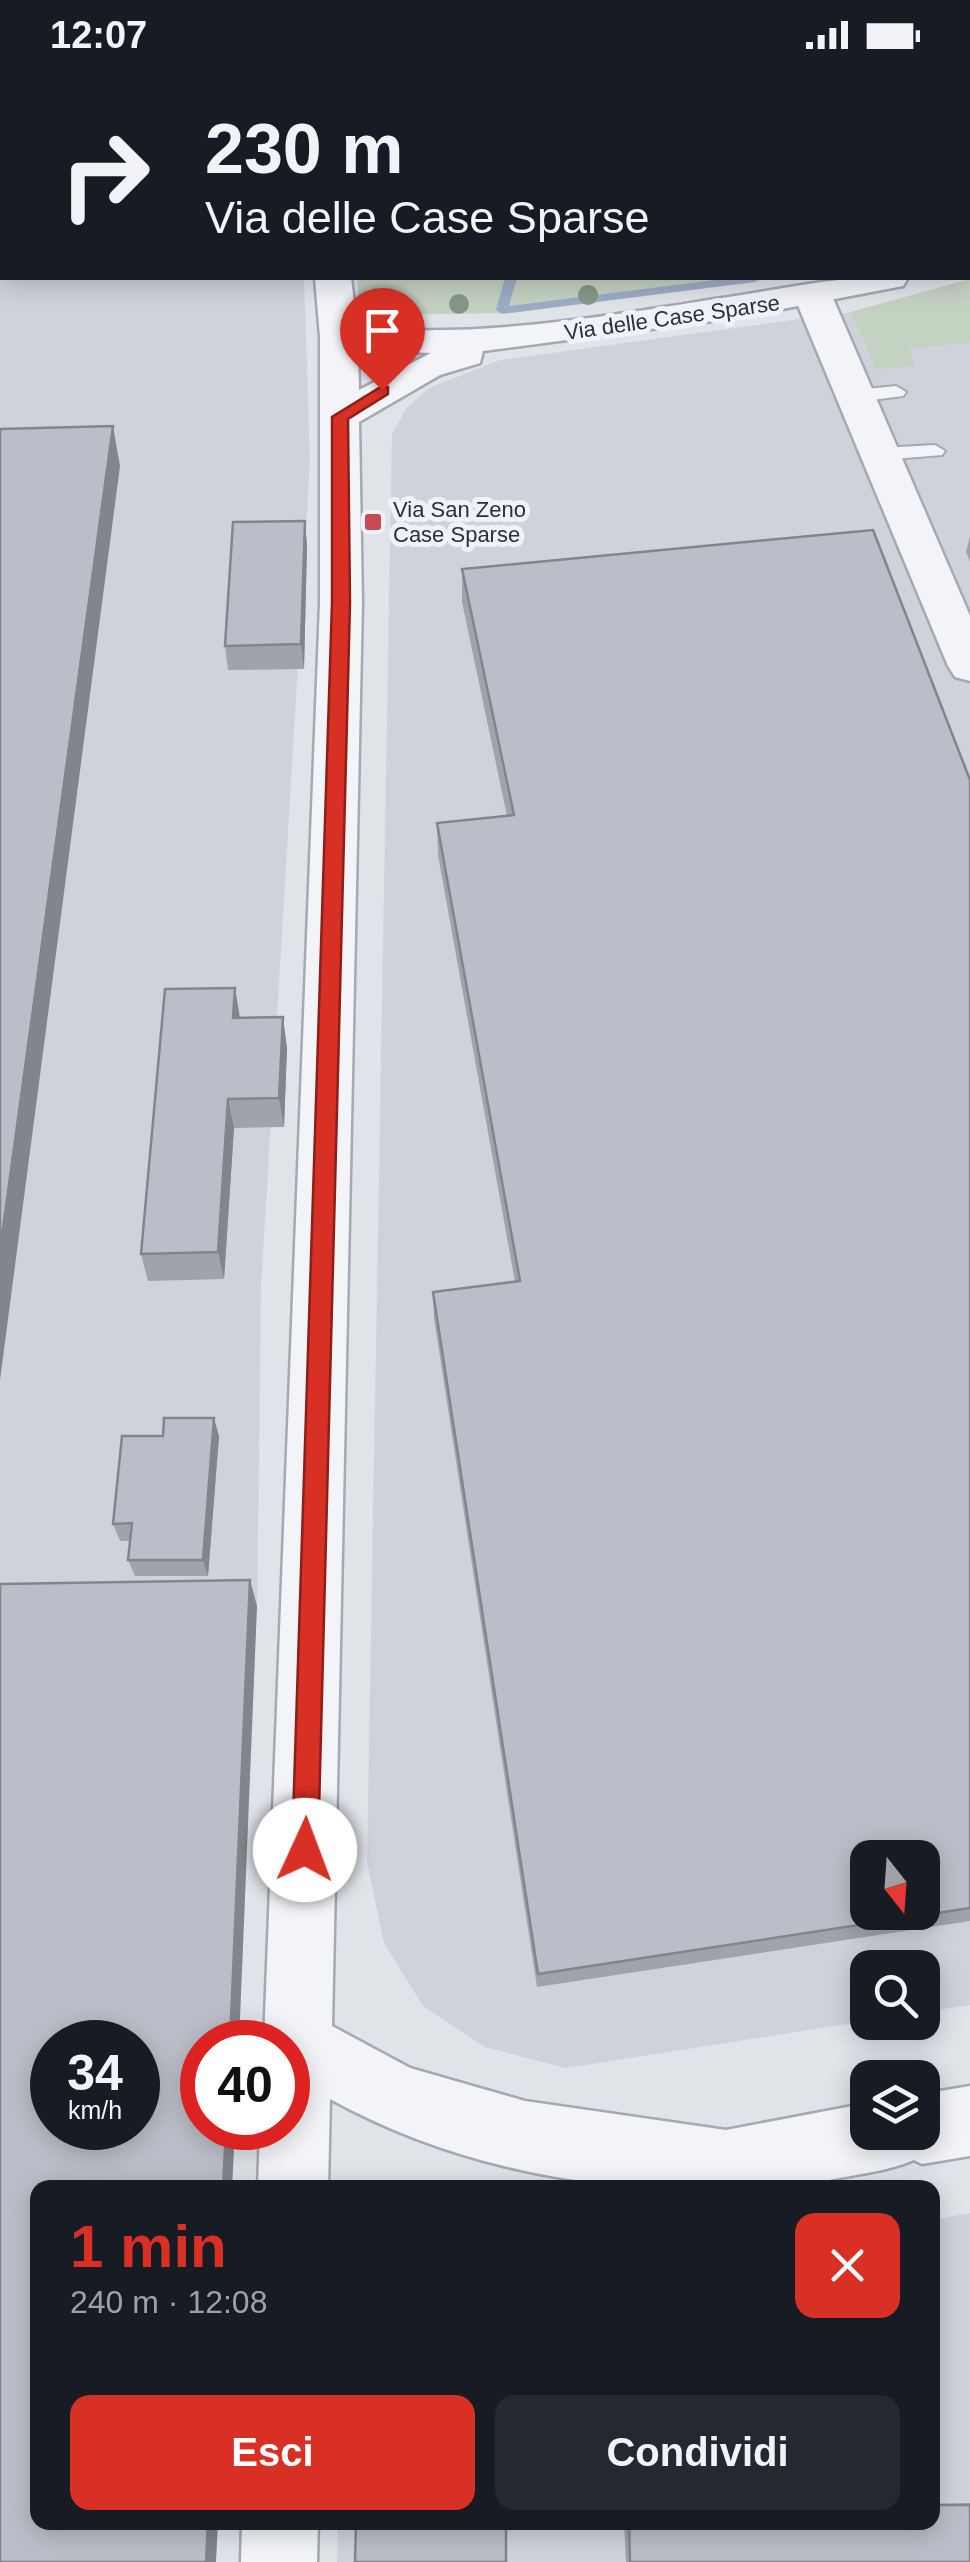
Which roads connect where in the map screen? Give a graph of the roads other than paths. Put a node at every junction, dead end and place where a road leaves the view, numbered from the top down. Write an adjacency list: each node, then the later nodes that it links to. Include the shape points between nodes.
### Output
1 (332, 280): 4 (street)
2 (881, 280): 3 (street, Via delle Case Sparse)
3 (813, 296): 5 (street, Via delle Case Sparse); 8 (street, via 876,394)
4 (338, 337): 5 (street, Via delle Case Sparse, via 402,345); 6 (street)
5 (512, 340): 6 (street, Via delle Case Sparse, via 426,367)
6 (340, 417): 10 (street, via 341,603)
7 (935, 450): 8 (lane)
8 (882, 454): 9 (street)
9 (970, 666)
10 (300, 2020)
11 (310, 2051): 16 (street, via 398,2100 524,2136)
12 (970, 2121): 13 (street)
13 (940, 2125)
14 (850, 2140): 16 (street)
15 (295, 2150): 17 (street)
16 (720, 2162): 18 (street)
17 (293, 2180)
18 (656, 2180)
19 (280, 2530): 20 (street)
20 (279, 2562)

